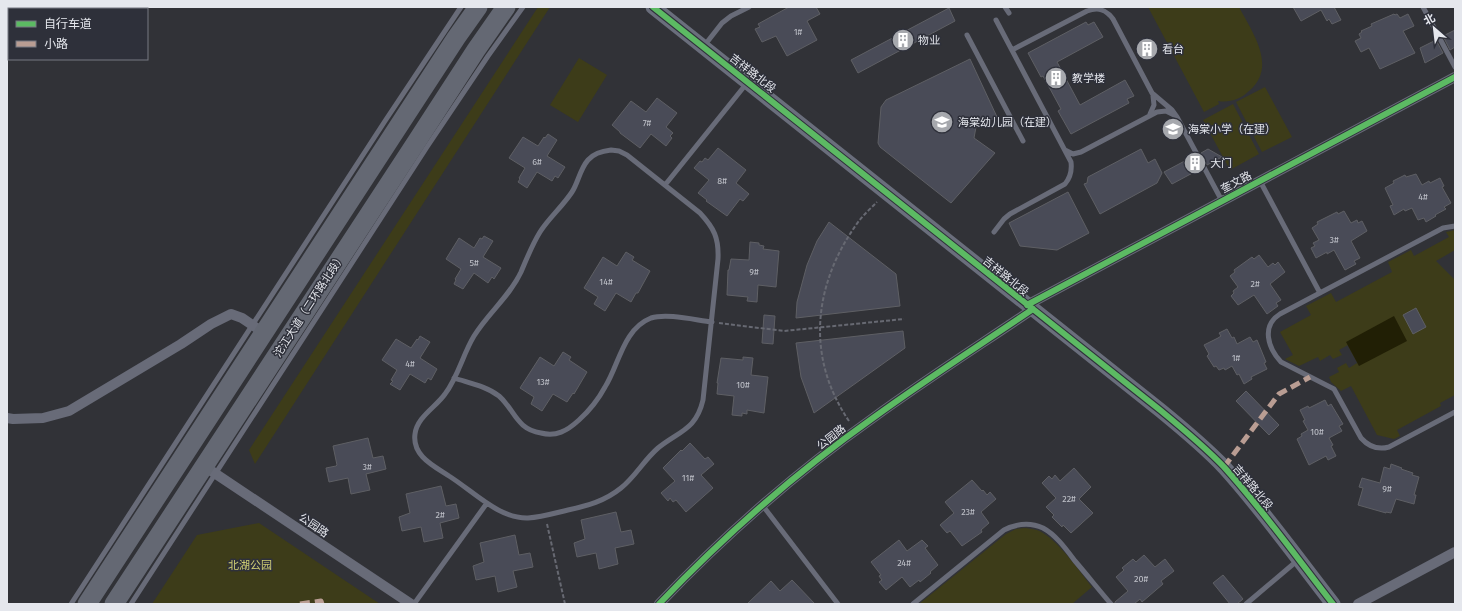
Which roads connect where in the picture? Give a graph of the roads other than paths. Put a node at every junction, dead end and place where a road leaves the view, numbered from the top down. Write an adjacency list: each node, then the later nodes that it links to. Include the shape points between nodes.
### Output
1 (461, 7): 32 (lane, via 402,95)
2 (478, 7): 32 (highway, 沱江大道（二环路北段）)
3 (506, 7): 36 (highway, 沱江大道（二环路北段）, via 425,128)
4 (523, 7): 36 (lane)
5 (653, 7): 12 (street, 吉祥路北段)
6 (749, 7): 12 (lane, via 722,23)
7 (1005, 7): 9 (lane)
8 (1423, 7): 14 (lane)
9 (1009, 13)
10 (996, 20): 13 (lane)
11 (967, 35): 20 (lane)
12 (704, 47): 16 (street, 吉祥路北段)
13 (1012, 50): 17 (lane, via 1087,11 1094,8 1103,9 1113,19); 21 (lane)
14 (1455, 67)
15 (1455, 77): 24 (street, 奎文路)
16 (748, 82): 25 (lane); 30 (street, 吉祥路北段)
17 (1152, 93): 18 (lane, via 1154,105); 19 (lane)
18 (1148, 116): 19 (lane, via 1166,111); 22 (lane)
19 (1177, 116): 26 (lane)
20 (1023, 141)
21 (1064, 150): 22 (lane, via 1073,154); 23 (lane)
22 (1081, 152): 23 (lane, via 1075,158)
23 (1072, 167): 28 (lane, via 1065,184 1010,214)
24 (1260, 181): 26 (street, 奎文路); 29 (lane)
25 (665, 185): 31 (lane, via 700,213 717,236 719,246); 33 (lane, via 619,151 602,151 594,155 588,161 572,192 540,231 513,286 480,325)
26 (1222, 201): 30 (street, 奎文路)
27 (1455, 226): 29 (lane, via 1443,228)
28 (994, 232)
29 (1320, 293): 34 (lane, via 1276,317 1268,330 1268,341 1276,357 1284,364 1334,389 1366,443 1377,448 1389,447)
30 (1030, 307): 38 (street, 公园路, via 873,418); 40 (street, 吉祥路北段, via 1199,443 1224,467)
31 (712, 322): 33 (lane, via 663,316 651,318 642,324 634,330 627,341 596,403 571,427 550,435 531,431 522,426 500,397 491,391); 37 (lane, via 700,411 687,428 658,448 630,480 610,496 588,506 527,518 500,511)
32 (258, 329): 35 (street, via 231,314 69,411 43,418); 41 (lane); 42 (highway, 沱江大道（二环路北段）)
33 (454, 378): 37 (lane, via 445,395 417,426 415,442 424,458)
34 (1455, 412)
35 (7, 418)
36 (210, 470): 43 (highway, 沱江大道（二环路北段）); 44 (lane); 45 (street, 公园路)
37 (487, 503): 45 (lane)
38 (763, 506): 46 (street, 公园路, via 685,577); 47 (lane)
39 (1455, 552): 52 (street)
40 (1299, 560): 50 (lane); 51 (street, 吉祥路北段)
41 (71, 604)
42 (87, 604)
43 (114, 604)
44 (131, 604)
45 (412, 604)
46 (660, 604)
47 (838, 604)
48 (913, 604): 49 (lane, via 1004,530 1025,524 1044,528 1056,538)
49 (1111, 604)
50 (1246, 604)
51 (1333, 604)
52 (1358, 604)

